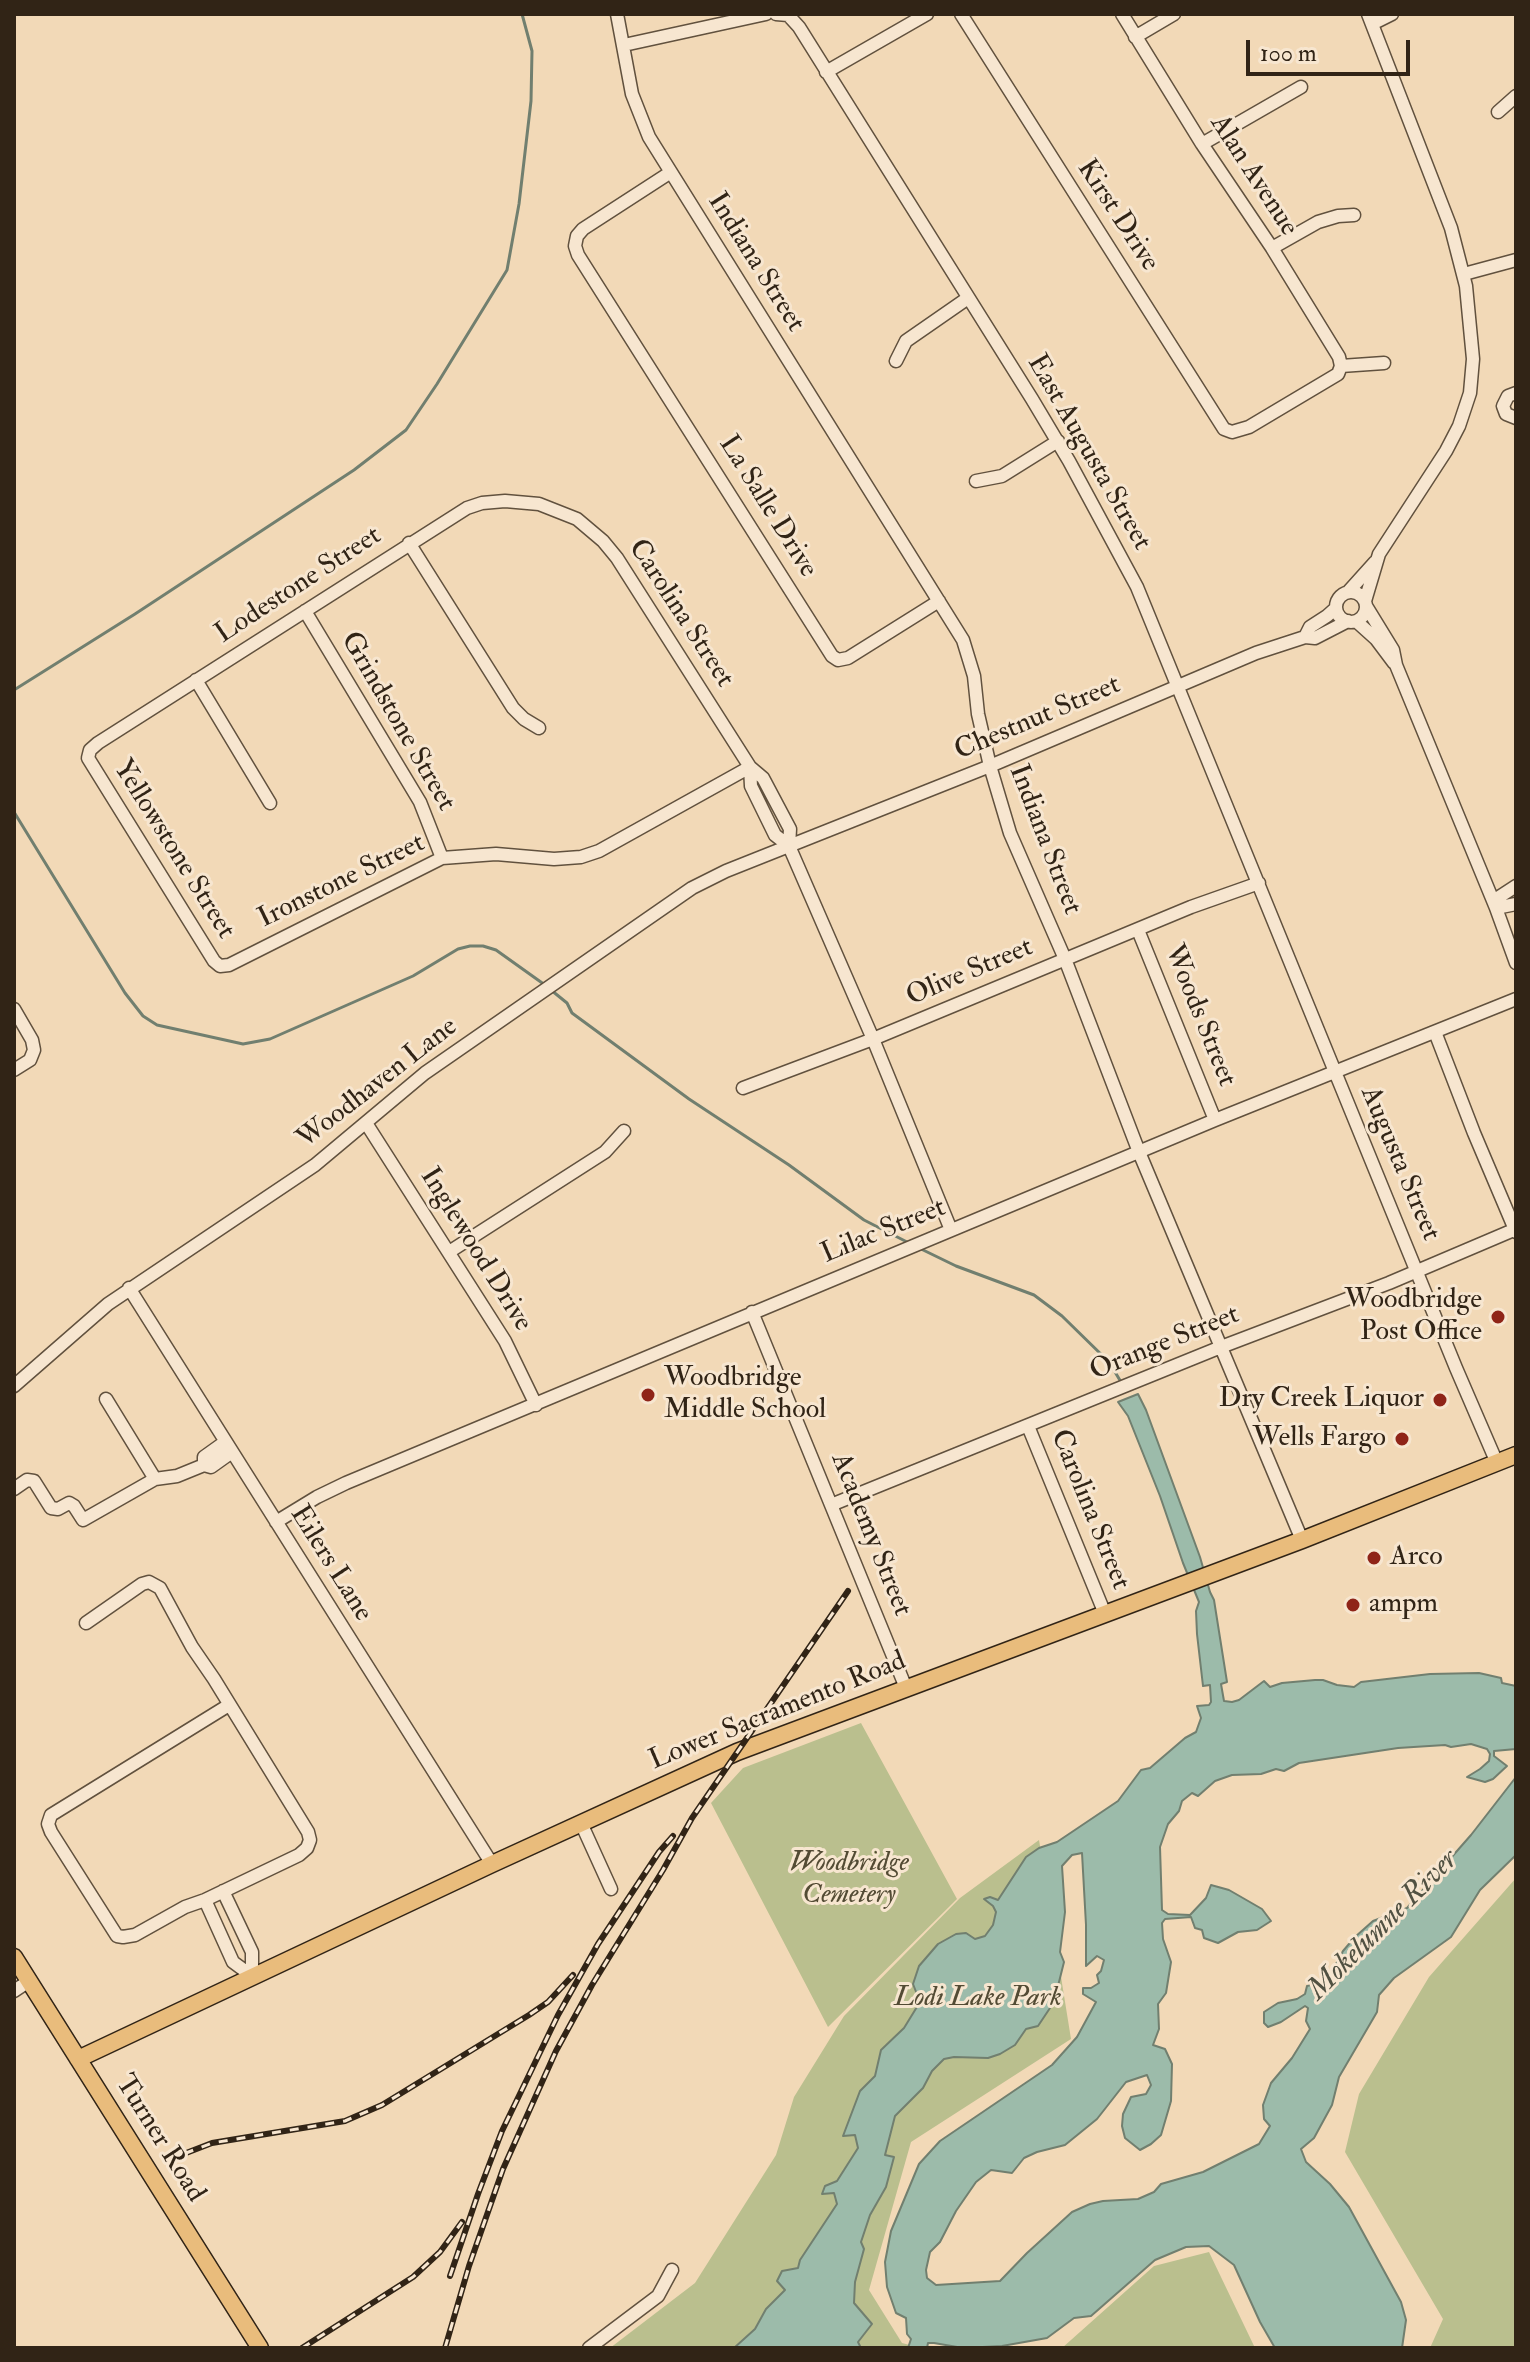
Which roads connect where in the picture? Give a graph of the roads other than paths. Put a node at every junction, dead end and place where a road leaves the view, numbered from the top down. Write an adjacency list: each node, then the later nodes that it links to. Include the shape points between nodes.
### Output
1 (617, 14): 11 (street, Indiana Street)
2 (766, 14): 11 (street)
3 (776, 14): 12 (street, East Augusta Street, via 788,15 799,27)
4 (927, 14): 12 (street)
5 (961, 14): 25 (street, Kirst Drive, via 1220,425 1232,432 1249,427 1338,374)
6 (1122, 14): 10 (street, Alan Avenue)
7 (1174, 14): 10 (street)
8 (1392, 14): 9 (street)
9 (1370, 19): 21 (street, via 1441,199)
10 (1135, 37): 16 (street, Alan Avenue)
11 (624, 45): 17 (street, Indiana Street, via 632,94 649,137)
12 (826, 72): 22 (street, East Augusta Street)
13 (1301, 87): 16 (street)
14 (1516, 96): 15 (street)
15 (1498, 112)
16 (1202, 144): 19 (street, Alan Avenue)
17 (671, 172): 34 (street, Indiana Street); 34 (street, La Salle Drive, via 583,229 575,246 578,255 832,656 848,658)
18 (1354, 215): 19 (street, via 1318,222)
19 (1272, 248): 25 (street, Alan Avenue)
20 (1516, 260): 21 (street)
21 (1464, 274): 32 (street, via 1473,348 1467,405 1446,451)
22 (968, 298): 23 (street, via 906,341); 28 (street, East Augusta Street)
23 (896, 361)
24 (1384, 363): 25 (street)
25 (1341, 366)
26 (1516, 393): 27 (street, via 1503,406)
27 (1516, 418)
28 (1058, 441): 29 (street, via 1002,476); 42 (street, East Augusta Street, via 1137,587)
29 (976, 481)
30 (550, 507): 31 (street, Lodestone Street, via 482,503); 46 (street, Carolina Street, via 585,525 617,558)
31 (409, 543): 37 (street, Lodestone Street); 43 (street, via 513,708)
32 (1375, 562): 33 (street); 35 (street)
33 (1348, 592): 35 (street, via 1358,593); 36 (street)
34 (939, 601): 45 (street, Indiana Street, via 963,640)
35 (1366, 603): 38 (street, via 1363,615); 40 (street)
36 (1336, 608): 38 (street); 39 (street, Chestnut Street)
37 (305, 611): 41 (street, Lodestone Street); 49 (street, Grindstone Street, via 420,802)
38 (1352, 621): 39 (street, Chestnut Street, via 1315,638); 40 (street, via 1376,639)
39 (1305, 637): 42 (street, Chestnut Street)
40 (1396, 665): 52 (street)
41 (196, 680): 44 (street, Lodestone Street); 47 (street)
42 (1177, 686): 45 (street, Chestnut Street); 50 (street, East Augusta Street)
43 (539, 728)
44 (89, 753): 57 (street, Yellowstone Street, via 93,768 214,961)
45 (990, 766): 48 (street, Chestnut Street); 55 (street, Indiana Street, via 1010,833)
46 (750, 767): 48 (street, Carolina Street, via 751,786 775,835); 49 (street, Ironstone Street, via 590,854 554,859 496,854)
47 (270, 803)
48 (789, 846): 61 (street, Carolina Street); 66 (street, Woodhaven Lane, via 692,888 425,1073)
49 (442, 858): 57 (street, Ironstone Street)
50 (1259, 883): 54 (street, Olive Street); 63 (street, Augusta Street)
51 (1516, 886): 52 (street)
52 (1494, 904): 53 (street); 56 (street)
53 (1516, 904)
54 (1138, 930): 55 (street, Olive Street); 65 (street, Woods Street)
55 (1065, 959): 61 (street, Olive Street); 68 (street, Indiana Street)
56 (1516, 963)
57 (224, 966)
58 (1516, 999): 60 (street, Lilac Street)
59 (14, 1009): 62 (street, via 34,1050 30,1060)
60 (1435, 1032): 63 (street, Lilac Street); 70 (street)
61 (873, 1039): 64 (street, Olive Street); 69 (street, Carolina Street)
62 (14, 1070)
63 (1334, 1072): 65 (street, Lilac Street); 72 (street, Augusta Street)
64 (743, 1088)
65 (1215, 1120): 68 (street, Lilac Street)
66 (366, 1123): 71 (street, Inglewood Drive); 73 (street, Woodhaven Lane, via 306,1171)
67 (624, 1131): 71 (street, via 605,1152)
68 (1139, 1152): 69 (street, Lilac Street); 75 (street, Indiana Street)
69 (951, 1230): 74 (street, Lilac Street)
70 (1516, 1230): 72 (street, Orange Street)
71 (449, 1252): 78 (street, Inglewood Drive, via 505,1341)
72 (1417, 1270): 75 (street, Orange Street); 82 (street, Augusta Street)
73 (129, 1288): 76 (street, Woodhaven Lane); 80 (street, Eilers Lane)
74 (752, 1312): 78 (street, Lilac Street); 85 (street, Academy Street)
75 (1221, 1347): 79 (street, Orange Street); 87 (street, Indiana Street)
76 (14, 1386)
77 (106, 1399): 83 (street)
78 (536, 1405): 86 (street, Lilac Street, via 346,1483)
79 (1028, 1426): 85 (street, Orange Street); 88 (street, Carolina Street)
80 (229, 1447): 83 (street, via 204,1457 204,1465); 86 (street, Eilers Lane)
81 (1516, 1455): 82 (main road, Lower Sacramento Road)
82 (1497, 1463): 87 (main road, Lower Sacramento Road)
83 (155, 1479): 84 (street, via 83,1520 69,1503 51,1508 34,1481)
84 (14, 1489)
85 (831, 1505): 90 (street, Academy Street)
86 (276, 1522): 93 (street, Eilers Lane)
87 (1302, 1540): 88 (main road, Lower Sacramento Road)
88 (1105, 1614): 90 (main road, Lower Sacramento Road)
89 (86, 1623): 91 (street, via 142,1584 152,1583 160,1588)
90 (906, 1688): 92 (main road, Lower Sacramento Road, via 727,1756)
91 (229, 1705): 95 (street, via 310,1840 299,1855); 96 (street, via 51,1815 48,1824 117,1936 135,1935)
92 (581, 1823): 93 (main road, Lower Sacramento Road); 94 (street)
93 (492, 1864): 98 (main road, Lower Sacramento Road)
94 (611, 1889)
95 (223, 1891): 96 (street); 98 (street, via 252,1952)
96 (205, 1900): 98 (street, via 233,1962)
97 (14, 1957): 99 (main road, Turner Road)
98 (252, 1976): 101 (main road, Lower Sacramento Road)
99 (29, 1981): 100 (street); 101 (main road, Turner Road)
100 (14, 1991)
101 (78, 2059): 103 (main road, Turner Road)
102 (672, 2270): 104 (street, via 658,2296)
103 (260, 2348)
104 (589, 2348)

